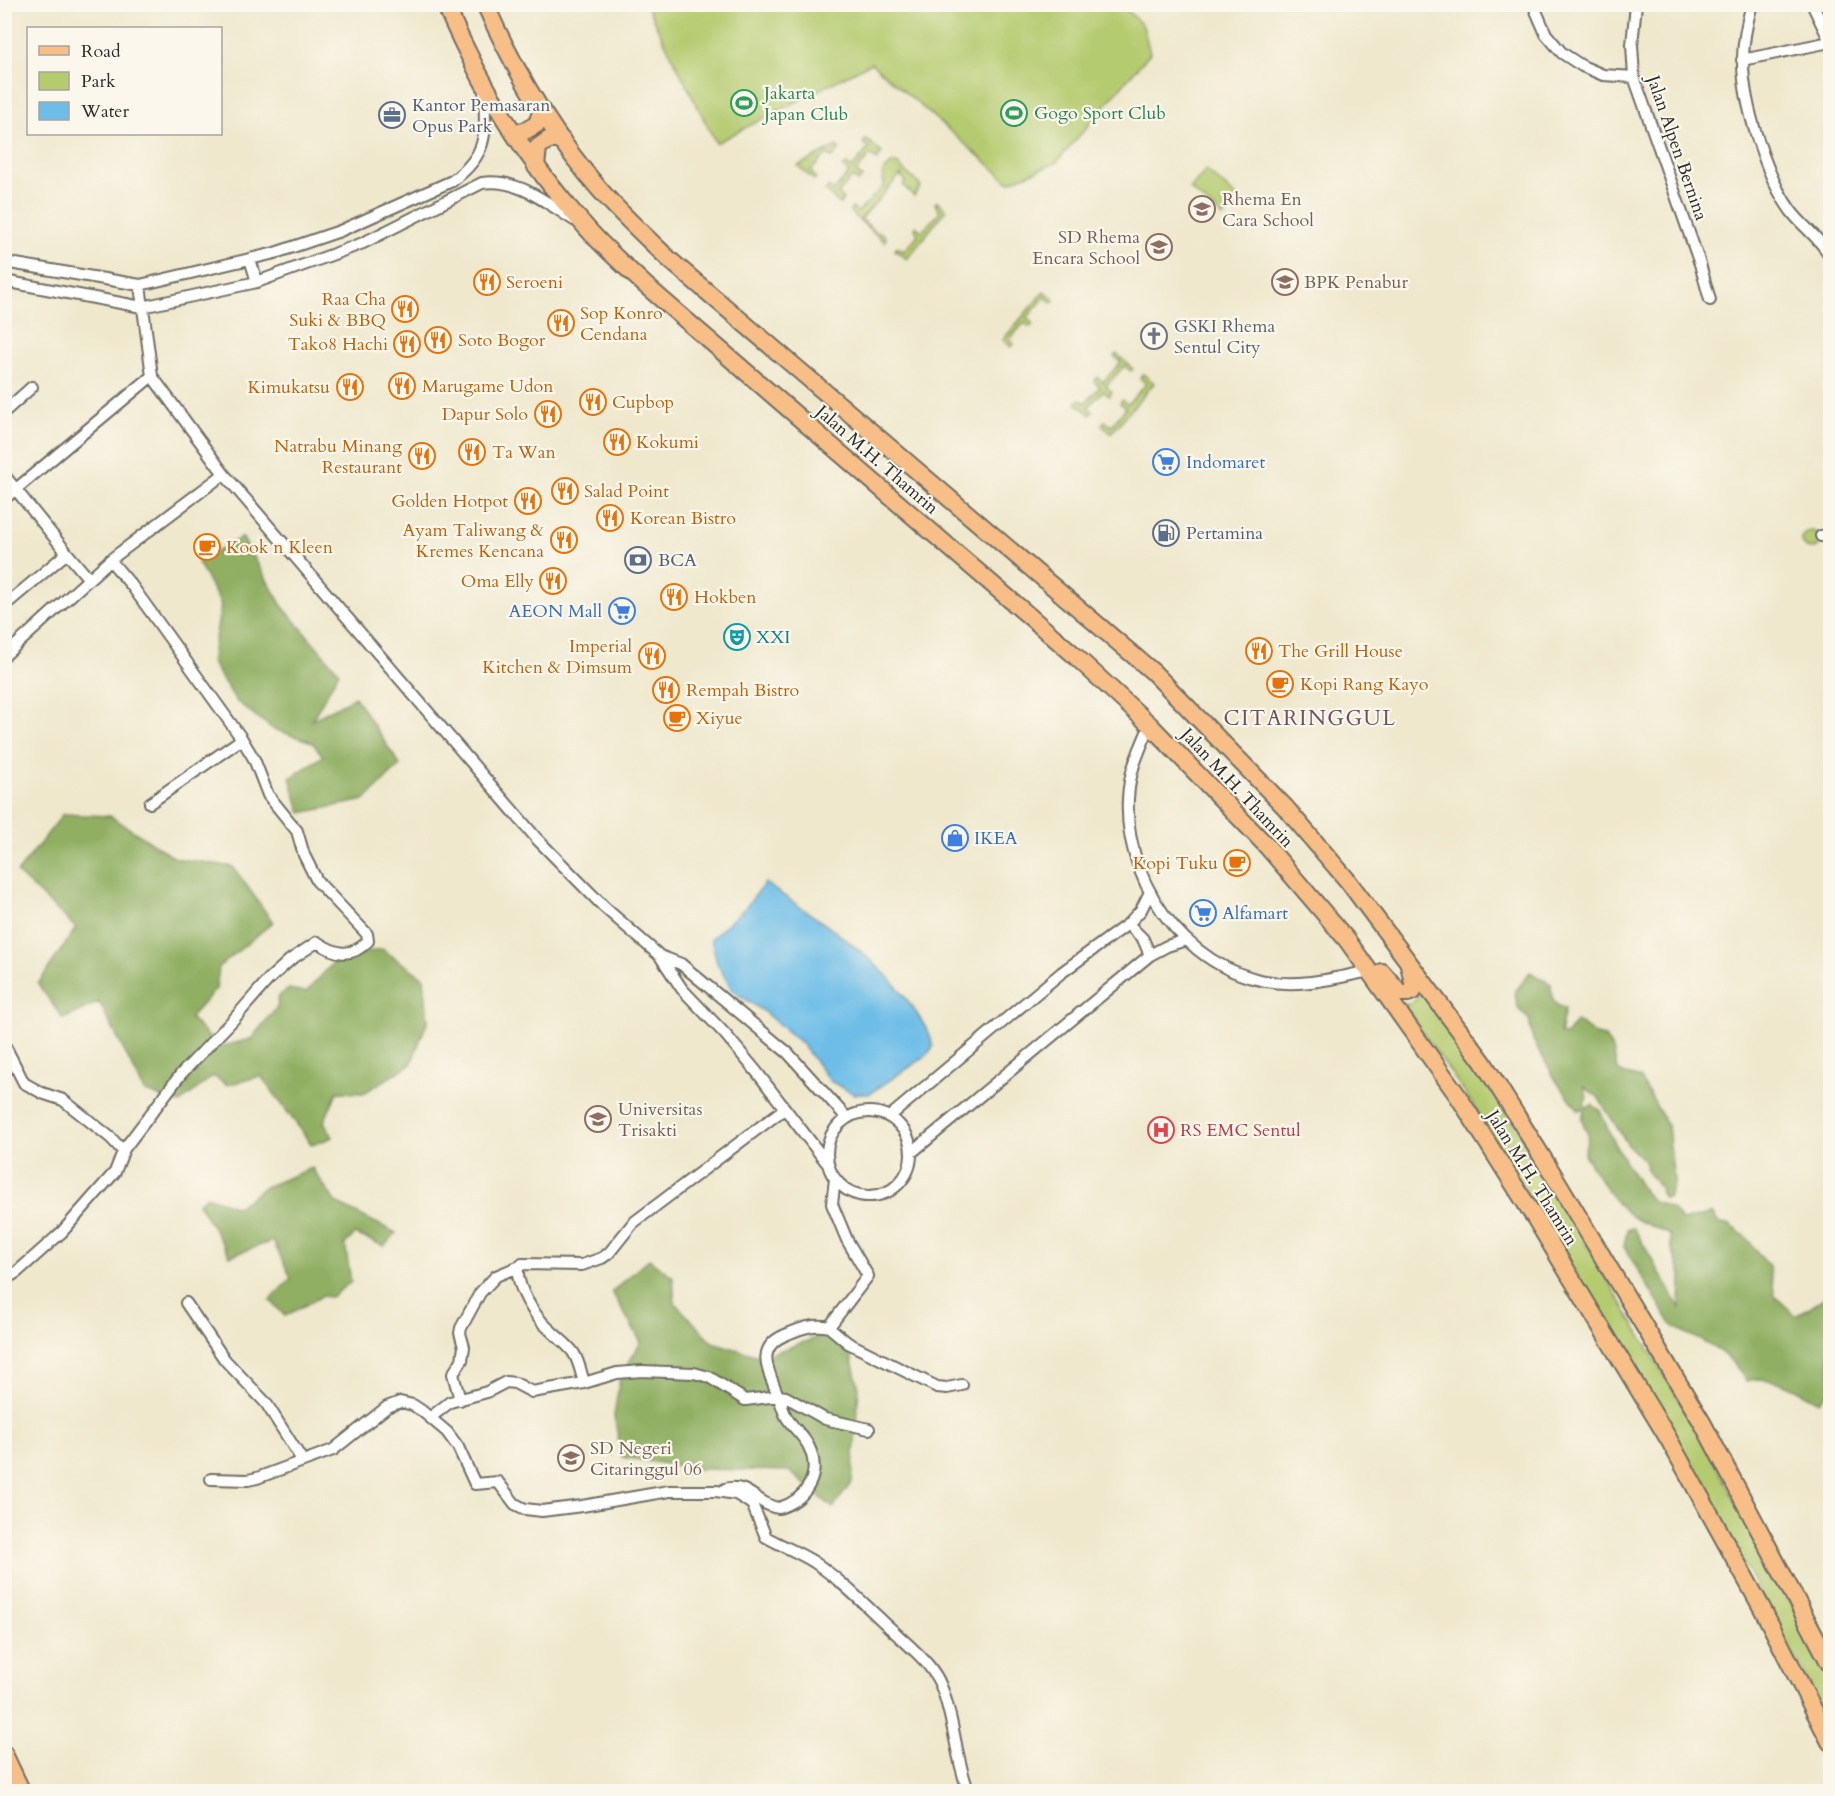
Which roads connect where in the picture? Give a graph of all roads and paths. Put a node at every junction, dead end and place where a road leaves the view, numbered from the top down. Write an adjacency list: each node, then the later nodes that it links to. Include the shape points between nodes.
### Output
1 (445, 4): 10 (main road, Jalan M.H. Thamrin)
2 (485, 4): 11 (main road, Jalan M.H. Thamrin, via 515,68)
3 (1533, 4): 9 (street, via 1546,34 1562,53 1603,75)
4 (1636, 4): 9 (street, Jalan Alpen Bernina)
5 (1752, 4): 8 (street)
6 (1812, 4): 7 (street)
7 (1830, 41): 8 (street)
8 (1742, 60): 16 (street, via 1749,106 1774,181 1790,210)
9 (1634, 77): 22 (street, Jalan Alpen Bernina)
10 (484, 84): 12 (main road, Jalan M.H. Thamrin); 17 (street, via 485,134 469,169 452,181 340,231)
11 (541, 111): 12 (main road, via 537,124); 13 (main road, Jalan M.H. Thamrin)
12 (513, 132): 14 (main road, Jalan M.H. Thamrin)
13 (562, 140): 14 (main road, via 548,140 538,147); 43 (main road, Jalan M.H. Thamrin, via 599,189 671,261 1153,672 1285,807)
14 (536, 167): 15 (main road, Jalan M.H. Thamrin)
15 (585, 226): 20 (street, via 507,182 482,183 363,243); 36 (main road, Jalan M.H. Thamrin, via 644,284 1072,653)
16 (1830, 255)
17 (250, 259): 20 (street); 21 (street)
18 (4, 262): 21 (street)
19 (4, 281): 23 (street)
20 (257, 282): 23 (street)
21 (140, 285): 23 (street)
22 (1710, 300)
23 (142, 307): 24 (street)
24 (153, 376): 27 (street); 29 (street)
25 (32, 387): 26 (street)
26 (4, 412)
27 (224, 474): 32 (street); 45 (street, via 521,822 604,907)
28 (4, 475): 29 (street)
29 (16, 488): 30 (street); 31 (street)
30 (4, 499)
31 (68, 553): 33 (street); 34 (street)
32 (110, 560): 33 (street); 37 (street)
33 (88, 578): 35 (street)
34 (4, 606)
35 (4, 656)
36 (1150, 725): 39 (street, via 1132,772 1129,827 1138,866); 42 (main road, Jalan M.H. Thamrin, via 1265,844)
37 (242, 739): 38 (street); 51 (street, via 268,795 297,831 317,881 367,934 368,941 345,953 331,952 317,942 290,960 181,1074)
38 (150, 803)
39 (1150, 892): 40 (street); 41 (street, via 1160,911)
40 (1128, 924): 44 (street, via 1143,939); 49 (street, via 1061,972)
41 (1186, 940): 44 (street); 46 (street, via 1216,962 1256,980 1318,981)
42 (1347, 940): 43 (main road, via 1366,953 1400,993 1408,993 1413,991 1409,964); 46 (main road, Jalan M.H. Thamrin)
43 (1396, 944): 68 (main road, Jalan M.H. Thamrin, via 1483,1062 1575,1211 1703,1424)
44 (1150, 955): 52 (street)
45 (660, 956): 48 (street, via 682,988 725,1034); 50 (street, via 681,964 788,1053)
46 (1369, 971): 69 (main road, Jalan M.H. Thamrin, via 1458,1095 1662,1428 1763,1610)
47 (4, 1044): 51 (street, via 24,1083 63,1100)
48 (784, 1109): 53 (street); 55 (street, via 633,1222 602,1258 582,1265)
49 (889, 1117): 50 (street, via 863,1112); 52 (street, via 907,1136)
50 (847, 1118): 53 (street, via 830,1137)
51 (123, 1151): 56 (street, via 118,1169 77,1217)
52 (911, 1154): 54 (street, via 903,1178 882,1194 856,1194)
53 (827, 1163): 54 (street)
54 (835, 1179): 58 (street, via 832,1204 868,1276)
55 (520, 1266): 59 (street, via 518,1279 532,1308 573,1352); 62 (street, via 496,1276 480,1293 462,1325 462,1360 453,1374)
56 (4, 1280)
57 (186, 1303): 65 (street, via 225,1360 266,1403)
58 (829, 1327): 60 (street, via 856,1347 937,1387); 61 (street, via 795,1330 772,1343 766,1353 766,1365)
59 (584, 1383): 61 (street, via 617,1372 694,1373 721,1383 745,1400); 62 (street, via 532,1392 506,1382)
60 (962, 1385)
61 (778, 1396): 64 (street, via 825,1419); 67 (street, via 811,1453 811,1477 804,1494 779,1508 740,1487)
62 (460, 1400): 63 (street)
63 (431, 1417): 65 (street, via 400,1402 387,1407 333,1450); 67 (street, via 453,1439 475,1484 498,1482 515,1504 525,1509 582,1506 669,1491)
64 (869, 1429)
65 (302, 1461): 66 (street, via 257,1478)
66 (211, 1479)
67 (716, 1491): 72 (street, via 747,1500 756,1510 766,1537 789,1547 829,1574 934,1673 947,1701)
68 (1830, 1664)
69 (1830, 1742)
70 (4, 1754): 71 (main road)
71 (22, 1791)
72 (969, 1791)

